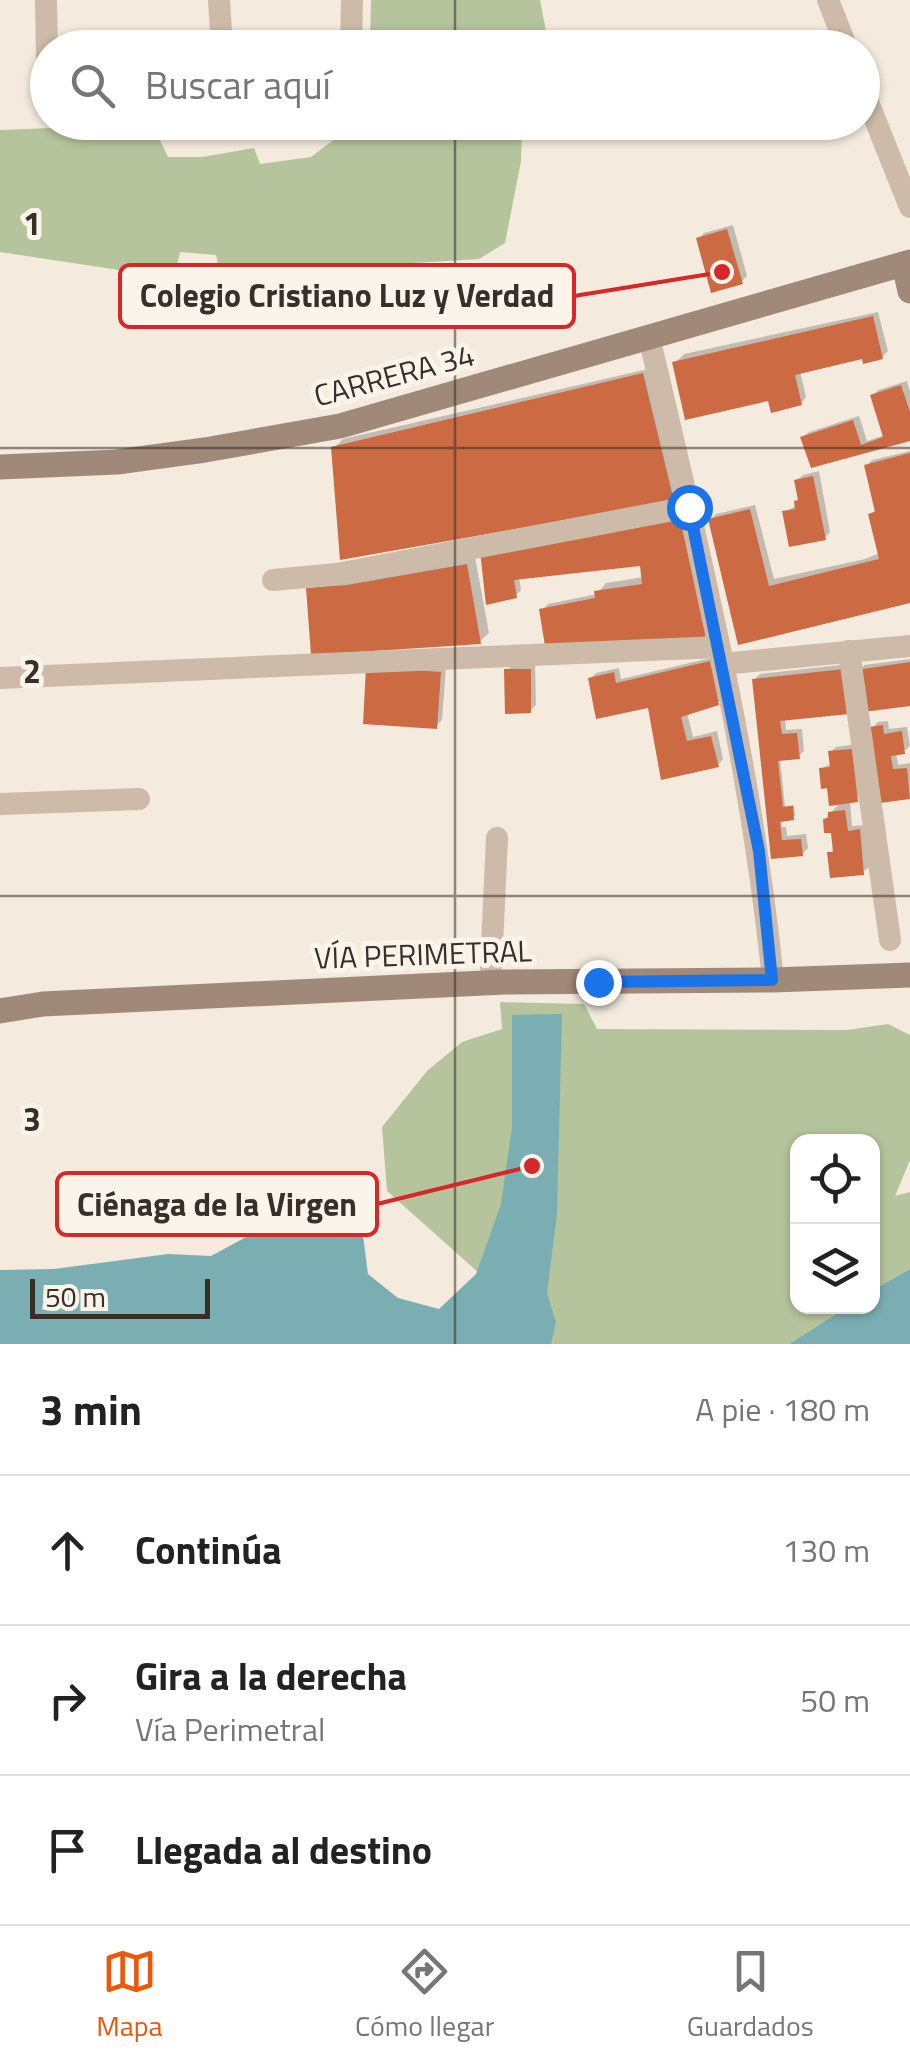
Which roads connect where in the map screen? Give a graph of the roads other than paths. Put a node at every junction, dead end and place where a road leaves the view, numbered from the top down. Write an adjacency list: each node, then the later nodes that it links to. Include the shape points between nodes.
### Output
1 (46, 0): 5 (street)
2 (218, 0): 6 (street)
3 (352, 0): 7 (street)
4 (828, 0): 8 (street)
5 (47, 30)
6 (220, 30)
7 (352, 30)
8 (840, 30)
9 (880, 132): 10 (street)
10 (910, 207)
11 (907, 263): 12 (street); 13 (street, CARRERA 34)
12 (910, 291)
13 (649, 337): 14 (street, CARRERA 34, via 340,426 117,462); 15 (street)
14 (0, 467)
15 (689, 507): 16 (street); 19 (street)
16 (273, 580)
17 (910, 646): 18 (street)
18 (849, 651): 19 (street); 24 (street)
19 (721, 655): 20 (street); 27 (street, via 759,851)
20 (0, 678)
21 (140, 800): 22 (street)
22 (0, 804)
23 (497, 838): 26 (street)
24 (890, 940)
25 (910, 974): 27 (street, VÍA PERIMETRAL)
26 (498, 975): 27 (street, VÍA PERIMETRAL, via 598,982); 28 (street, VÍA PERIMETRAL)
27 (772, 980)
28 (0, 1010)

